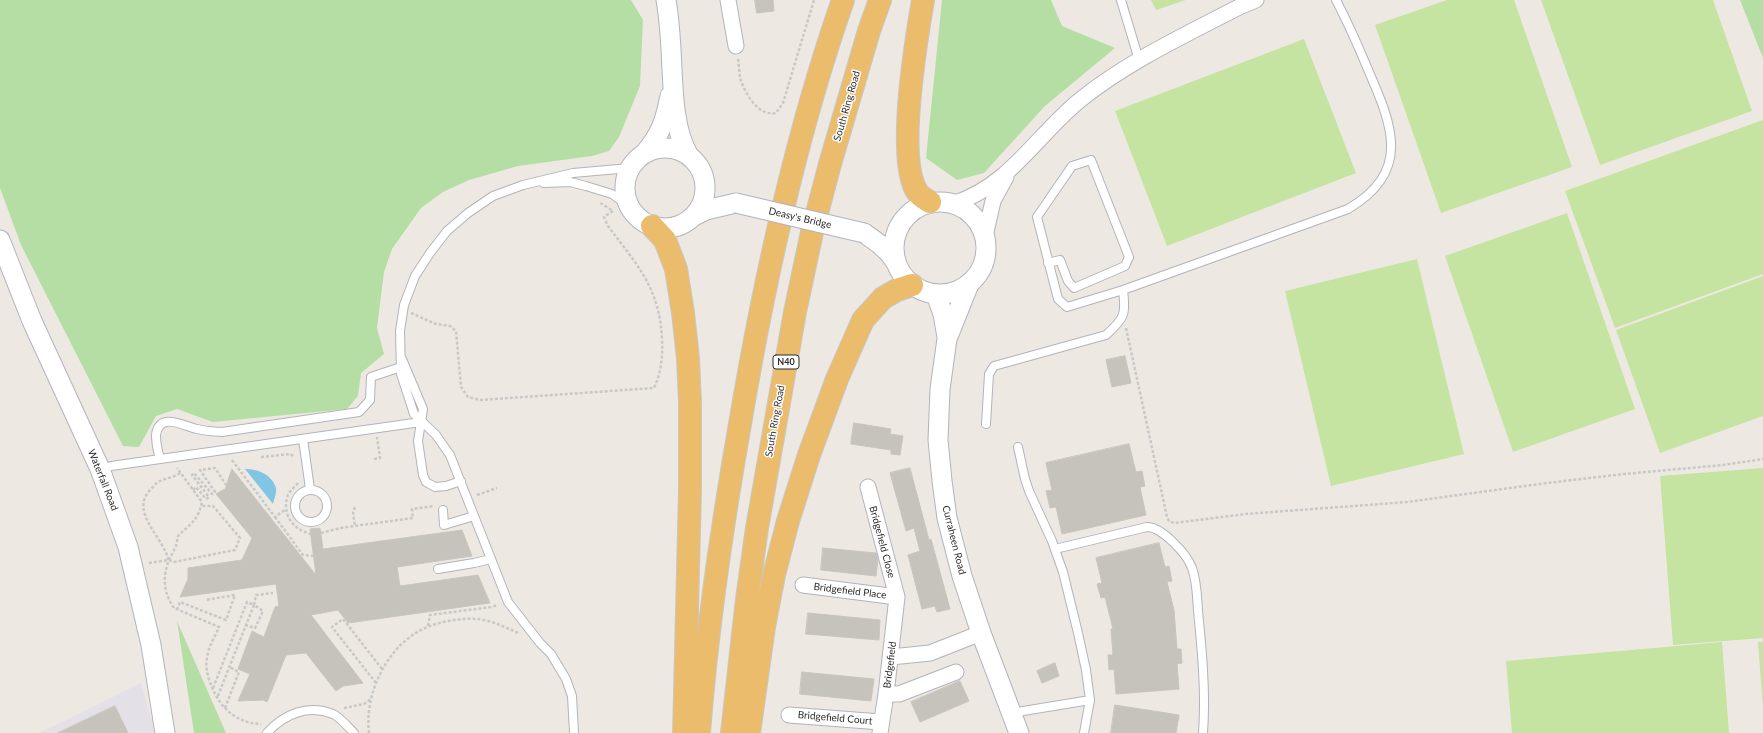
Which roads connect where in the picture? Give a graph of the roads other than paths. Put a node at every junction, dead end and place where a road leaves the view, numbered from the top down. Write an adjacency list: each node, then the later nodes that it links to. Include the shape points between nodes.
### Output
1 (666, 0): 11 (street)
2 (728, 0): 9 (street)
3 (843, 0): 66 (highway, via 797,154 761,306 721,541)
4 (880, 0): 67 (highway, South Ring Road / N40, via 830,164 795,312 746,599)
5 (923, 0): 18 (highway, via 911,97 908,154 916,190)
6 (1121, 0): 10 (lane)
7 (1256, 0): 10 (street)
8 (1336, 0): 32 (lane, via 1371,76 1389,124 1392,137 1391,154 1380,182 1370,194 1348,209)
9 (736, 46)
10 (1139, 60): 15 (street, via 1080,100 1055,122)
11 (672, 84): 12 (street, via 663,127); 13 (street, via 681,140)
12 (644, 154): 13 (street, via 666,147); 14 (street)
13 (688, 154): 16 (street, via 698,163)
14 (630, 168): 17 (lane, via 573,173); 21 (street, via 625,194)
15 (1008, 173): 20 (street, via 984,191); 26 (street, via 993,201)
16 (704, 175): 19 (street); 22 (street, via 705,197)
17 (523, 185): 21 (lane, via 570,182 612,194); 35 (lane, via 493,196 468,213 447,231 430,253 415,276 403,311)
18 (930, 202): 20 (street, Curraheen Road, via 943,201); 23 (street, Curraheen Road, via 909,212)
19 (736, 203): 22 (street, via 706,210); 25 (street, Deasy's Bridge, bridge)
20 (955, 204): 26 (street, Curraheen Road, via 968,211 979,222)
21 (629, 206): 24 (street, via 643,222)
22 (694, 216): 24 (street, via 675,227)
23 (901, 221): 25 (street, Curraheen Road, via 879,231); 28 (street, Curraheen Road, via 895,234 893,249)
24 (652, 226): 65 (highway, via 665,240 676,269 688,358 690,489)
25 (864, 233): 28 (street, Curraheen Road, via 885,248)
26 (985, 236): 30 (street, Curraheen Road, via 986,257 976,277)
27 (0, 240): 42 (street, Waterfall Road, via 32,321)
28 (896, 264): 31 (street, Curraheen Road)
29 (1048, 264): 29 (lane, via 1060,260 1068,281 1074,288 1125,266 1129,257 1091,160 1072,166 1037,217); 32 (lane, via 1058,298 1067,307)
30 (969, 284): 33 (street, Curraheen Road, via 948,294); 34 (street, Curraheen Road)
31 (912, 285): 33 (street, Curraheen Road); 68 (highway, via 884,298 863,320 837,378 811,448 774,575)
32 (1123, 290): 38 (lane, via 1124,316 1106,335 994,366 989,374)
33 (936, 294): 34 (street, Curraheen Road, via 943,314)
34 (947, 339): 53 (street, Curraheen Road, via 939,404 938,440 942,487 954,547)
35 (400, 353): 36 (lane); 37 (lane, via 423,409)
36 (401, 367): 37 (lane, via 414,414); 41 (lane, via 372,377 370,400 359,412 222,432 196,429 171,421 164,423 156,435)
37 (421, 422): 39 (lane); 43 (lane, via 445,446); 43 (lane, via 418,441 426,482 435,487)
38 (986, 424)
39 (303, 439): 41 (lane); 45 (lane)
40 (1018, 447): 48 (lane, via 1029,491)
41 (160, 459): 42 (lane)
42 (100, 469): 61 (street, Waterfall Road, via 134,570 151,645)
43 (461, 481): 47 (lane)
44 (868, 487): 52 (street, Bridgefield Close)
45 (310, 489): 45 (lane, via 321,492 327,501 323,517 313,522 299,516 295,507 297,497)
46 (443, 510): 47 (lane, via 444,524)
47 (474, 516): 49 (lane)
48 (1055, 549): 57 (lane, via 1078,633); 71 (lane, via 1147,526 1158,529 1183,553 1193,569 1197,598 1202,661)
49 (491, 558): 50 (lane); 64 (lane, via 508,602 540,644 551,654 566,679 572,696)
50 (438, 568)
51 (803, 585): 52 (street, Bridgefield Place)
52 (897, 597): 54 (street, Bridgefield)
53 (981, 633): 54 (street, via 930,653); 58 (street, Curraheen Road)
54 (891, 656): 56 (street, Bridgefield)
55 (956, 672): 56 (street, via 899,694)
56 (886, 694): 60 (street, Bridgefield)
57 (1090, 700): 58 (lane); 70 (lane)
58 (1010, 713): 69 (street, Curraheen Road)
59 (789, 715): 60 (street, Bridgefield Court)
60 (880, 728)
61 (165, 733)
62 (267, 733): 63 (lane, via 290,714 311,710 334,714)
63 (354, 733)
64 (574, 733)
65 (684, 733)
66 (699, 733)
67 (732, 733)
68 (749, 733)
69 (1019, 733)
70 (1084, 733)
71 (1203, 733)

